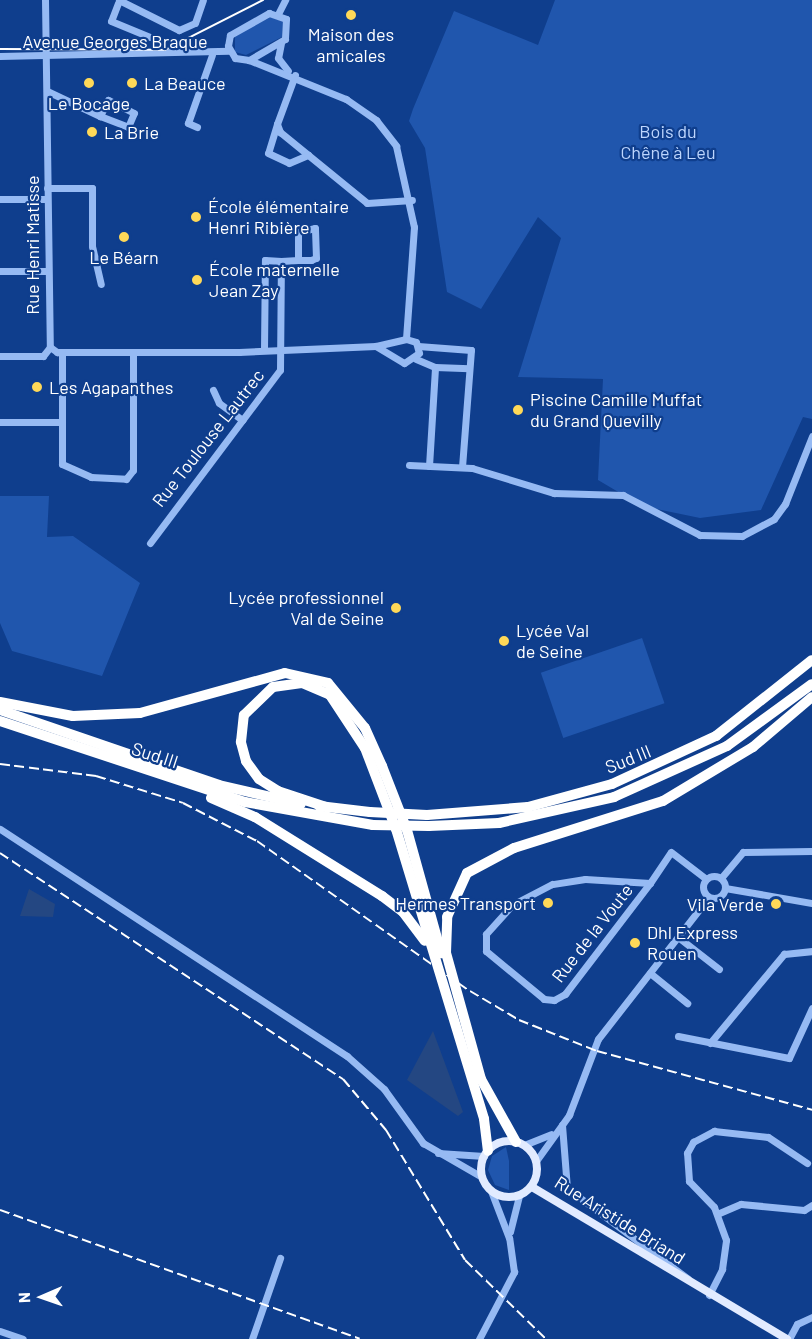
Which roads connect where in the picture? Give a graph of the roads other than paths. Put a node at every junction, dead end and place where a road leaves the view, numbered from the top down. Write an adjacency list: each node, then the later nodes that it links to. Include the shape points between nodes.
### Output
1 (45, 0): 11 (street, Rue Henri Matisse)
2 (203, 0): 4 (street, via 195,23 179,30)
3 (285, 0): 5 (street)
4 (118, 2): 6 (street, via 111,21)
5 (278, 14): 7 (street, via 288,24); 8 (street, via 265,14 233,32)
6 (150, 37)
7 (281, 43): 12 (street); 13 (street, via 278,58)
8 (229, 51): 9 (street, Avenue Georges Braque); 12 (street)
9 (212, 55): 11 (street, Avenue Georges Braque); 17 (street, via 188,123)
10 (0, 56): 11 (street, Avenue Georges Braque)
11 (47, 58): 14 (street, Rue Henri Matisse)
12 (249, 60): 13 (street)
13 (293, 74): 16 (street); 22 (street, via 376,120 402,159)
14 (47, 91): 15 (street); 19 (street, Rue Henri Matisse)
15 (99, 116): 15 (street, via 128,127 134,113 108,100)
16 (278, 124): 18 (street); 18 (street, via 268,153 289,163)
17 (197, 127)
18 (308, 155): 22 (street, via 373,206)
19 (47, 188): 21 (street, Rue Henri Matisse); 27 (street, via 92,188 92,246)
20 (0, 199): 21 (street)
21 (47, 199): 26 (street, Rue Henri Matisse)
22 (412, 200): 28 (street, via 416,256)
23 (298, 260): 23 (street, via 316,258 315,228 298,232); 24 (street)
24 (281, 261): 33 (street, Rue Toulouse Lautrec); 34 (street, Rue Toulouse Lautrec, via 265,260)
25 (0, 271): 26 (street)
26 (47, 271): 32 (street, Rue Henri Matisse)
27 (101, 284)
28 (406, 339): 29 (street); 31 (street)
29 (398, 342): 30 (street, Rue Toulouse Lautrec); 38 (street)
30 (376, 346): 33 (street, Rue Toulouse Lautrec); 38 (street)
31 (418, 346): 39 (street); 41 (street, via 471,350)
32 (50, 347): 35 (street); 37 (street, via 43,356)
33 (280, 348): 34 (street, Rue Toulouse Lautrec); 43 (street, Rue Toulouse Lautrec, via 280,370)
34 (264, 350): 36 (street, Rue Toulouse Lautrec)
35 (62, 352): 36 (street); 45 (street)
36 (133, 353): 45 (street, via 130,476 92,477 62,464)
37 (0, 356)
38 (396, 357): 39 (street, via 404,363)
39 (416, 359): 40 (street)
40 (435, 367): 41 (street); 48 (street)
41 (469, 368): 49 (street)
42 (213, 390): 43 (street, via 219,403)
43 (242, 420): 50 (street, Rue Toulouse Lautrec)
44 (0, 422): 45 (street)
45 (62, 422)
46 (812, 436): 49 (street, via 785,504 774,519 742,536 700,535 623,495 544,491)
47 (409, 465): 48 (street)
48 (429, 466): 49 (street)
49 (462, 467)
50 (150, 543)
51 (812, 660): 59 (highway, Sud III, via 716,736 612,784 528,807)
52 (812, 684): 59 (highway, Sud III, via 726,746 614,797 499,823)
53 (812, 697): 73 (highway, via 753,747 663,801 514,848 467,873 447,917)
54 (0, 702): 73 (highway, via 73,716 140,713 285,673 328,683 365,728 382,766)
55 (0, 710): 58 (highway, Sud III, via 219,784)
56 (0, 721): 57 (highway, Sud III)
57 (195, 786): 59 (highway, Sud III, bridge, via 292,813 373,825); 72 (highway, via 403,912 423,938)
58 (326, 807): 59 (highway, Sud III, bridge); 72 (highway, via 278,791 259,779 246,761 241,742 244,715 273,687 302,682 315,687 346,712 389,807)
59 (428, 821)
60 (0, 829): 81 (street, via 356,1063)
61 (812, 851): 62 (street, via 743,852)
62 (721, 878): 63 (street); 65 (street)
63 (706, 879): 64 (street, via 671,852); 66 (street, via 703,889)
64 (650, 883): 64 (street, Rue de la Voute, via 585,879 552,884 512,905 486,934 486,951 544,999 554,1000 565,994)
65 (725, 888): 66 (street, via 719,896); 67 (street)
66 (709, 897): 68 (street)
67 (812, 903)
68 (678, 937): 70 (street); 71 (street)
69 (812, 951): 77 (street, via 784,954)
70 (719, 969)
71 (650, 973): 74 (street); 78 (street, via 598,1039)
72 (439, 977): 82 (highway, via 484,1119)
73 (453, 987): 80 (highway, via 481,1079)
74 (687, 1003)
75 (812, 1008): 77 (street, via 789,1058)
76 (678, 1036): 77 (street)
77 (711, 1043)
78 (562, 1125): 79 (street); 93 (street, Rue Aristide Briand, via 567,1188 681,1269)
79 (553, 1133): 80 (street); 83 (street)
80 (520, 1144): 82 (main road); 83 (main road)
81 (433, 1151): 82 (street, via 464,1158); 85 (street)
82 (486, 1153): 85 (main road)
83 (536, 1161): 86 (main road)
84 (807, 1163): 90 (street, via 768,1137 714,1131 701,1136 687,1153 686,1169)
85 (482, 1177): 87 (main road)
86 (532, 1186): 88 (main road); 93 (main road, Rue Aristide Briand)
87 (491, 1191): 88 (main road); 91 (street)
88 (519, 1196): 91 (street)
89 (812, 1205): 90 (street, via 804,1210 741,1204)
90 (717, 1214): 94 (street, via 726,1240 724,1258)
91 (509, 1238): 99 (street, via 512,1284)
92 (280, 1258): 98 (street)
93 (690, 1282): 94 (main road, Rue Aristide Briand)
94 (709, 1295): 100 (main road, Rue Aristide Briand)
95 (812, 1317): 100 (street, via 797,1324)
96 (0, 1331): 97 (street)
97 (23, 1339)
98 (252, 1339)
99 (479, 1339)
100 (788, 1339)

